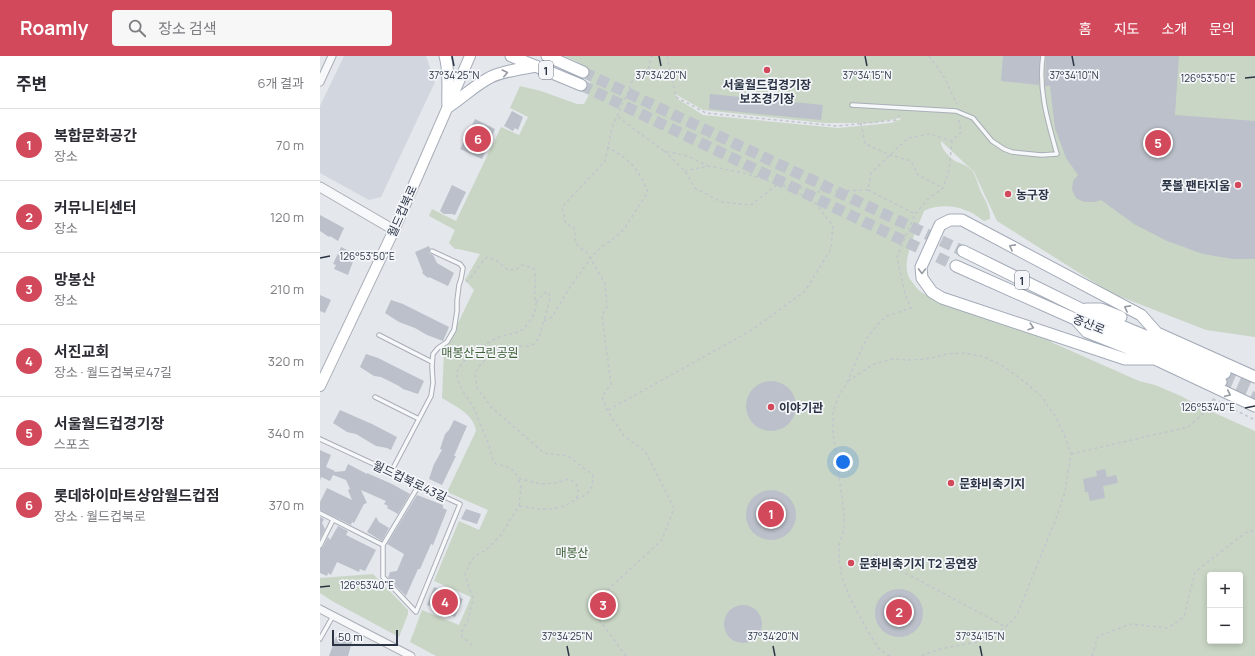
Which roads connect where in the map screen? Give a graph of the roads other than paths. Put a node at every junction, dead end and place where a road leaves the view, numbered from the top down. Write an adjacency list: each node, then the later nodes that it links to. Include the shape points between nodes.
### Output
1 (332, 56): 9 (street)
2 (445, 56): 12 (main road, via 448,72)
3 (470, 56): 12 (main road, 월드컵북로)
4 (511, 56): 7 (main road, 1)
5 (547, 56): 8 (main road, 1)
6 (1043, 56): 11 (lane, via 1043,99 1057,154 1041,155 1004,150 992,141 973,118 958,111)
7 (536, 66): 10 (main road, 1); 12 (main road, one-way to 7, via 489,78)
8 (583, 72)
9 (320, 82)
10 (581, 85)
11 (852, 104)
12 (448, 107): 14 (main road, 월드컵북로)
13 (320, 187): 14 (street)
14 (394, 230): 25 (main road, 월드컵북로)
15 (432, 251): 23 (lane, via 460,264 463,268 454,330 447,342 438,348)
16 (963, 251): 18 (main road, 증산로 / 1)
17 (956, 266): 19 (main road, 증산로 / 1)
18 (1081, 309): 19 (main road, 증산로, via 1160,342 1223,377); 20 (main road, 1, via 1101,309)
19 (1075, 319): 22 (main road, 1, via 1087,332)
20 (1157, 333): 22 (main road, one-way to 22, via 1140,315 962,220 950,220 940,225 921,267 922,278 932,292 942,298 1125,359); 24 (main road, 1)
21 (379, 335): 23 (lane)
22 (1155, 359): 27 (main road, 1, one-way to 27)
23 (432, 362): 28 (lane, via 431,396)
24 (1255, 377)
25 (320, 386)
26 (374, 397): 28 (lane)
27 (1255, 406)
28 (419, 419): 30 (lane)
29 (320, 439): 30 (lane, 월드컵북로43길)
30 (391, 472): 31 (lane, 월드컵북로43길)
31 (419, 485): 34 (lane); 34 (lane, 월드컵북로43길, via 460,504 416,612 383,577)
32 (320, 514): 33 (lane)
33 (333, 520): 34 (lane); 35 (lane)
34 (383, 545)
35 (320, 546)
36 (320, 609): 37 (street)
37 (333, 616): 38 (lane); 39 (street)
38 (320, 639)
39 (411, 656)

